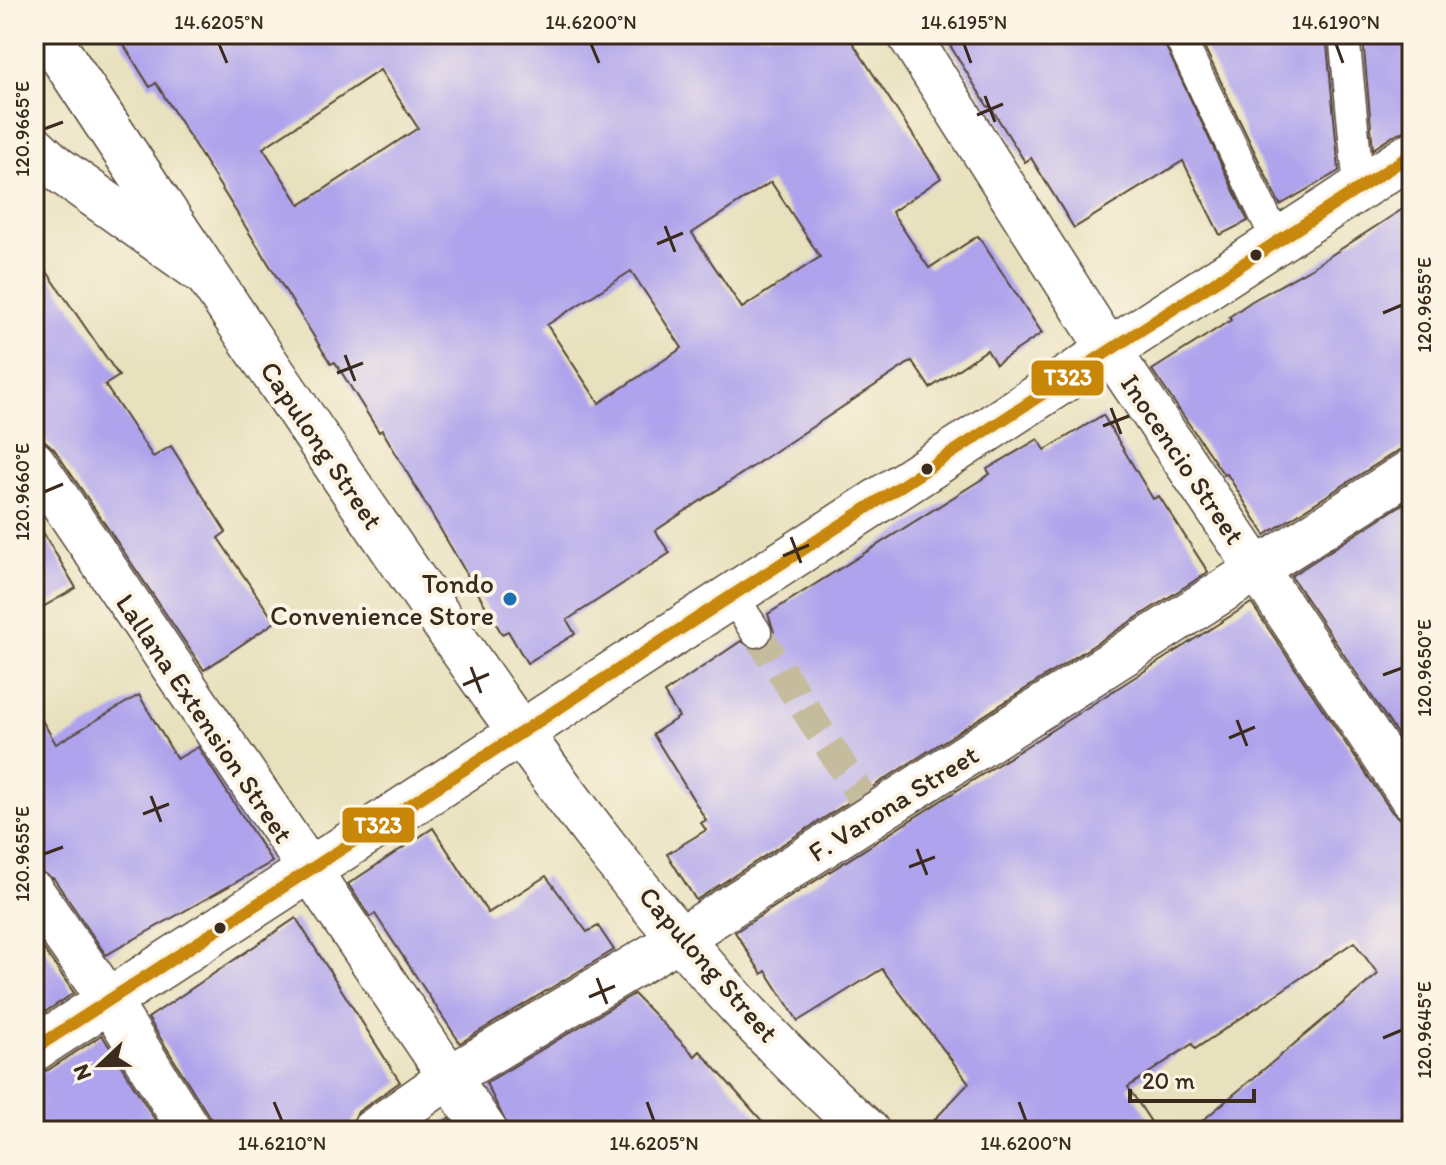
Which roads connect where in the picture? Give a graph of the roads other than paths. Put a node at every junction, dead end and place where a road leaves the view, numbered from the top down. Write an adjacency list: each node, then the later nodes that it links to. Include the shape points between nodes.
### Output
1 (47, 34): 9 (street, Capulong Street)
2 (908, 34): 10 (street, Inocencio Street)
3 (1178, 34): 8 (street)
4 (1344, 34): 7 (street)
5 (34, 147): 9 (street)
6 (1412, 154): 7 (street)
7 (1359, 188): 8 (street)
8 (1277, 241): 10 (street)
9 (204, 273): 14 (street, Capulong Street)
10 (1110, 349): 13 (street, Inocencio Street); 14 (street, via 744,615)
11 (34, 462): 16 (street, Lallana Extension Street)
12 (1412, 470): 13 (street, F. Varona Street)
13 (1258, 572): 15 (street, Inocencio Street); 18 (street, F. Varona Street, via 869,807)
14 (519, 734): 16 (street); 18 (street, Capulong Street)
15 (1412, 799)
16 (307, 869): 19 (street); 21 (street, Lallana Extension Street)
17 (34, 893): 19 (street)
18 (681, 938): 21 (street, F. Varona Street); 25 (street, Capulong Street, via 817,1086)
19 (108, 999): 20 (street); 22 (street)
20 (34, 1049)
21 (451, 1076): 23 (street, F. Varona Street); 24 (street, Lallana Extension Street)
22 (190, 1131)
23 (372, 1131)
24 (486, 1131)
25 (867, 1131)

